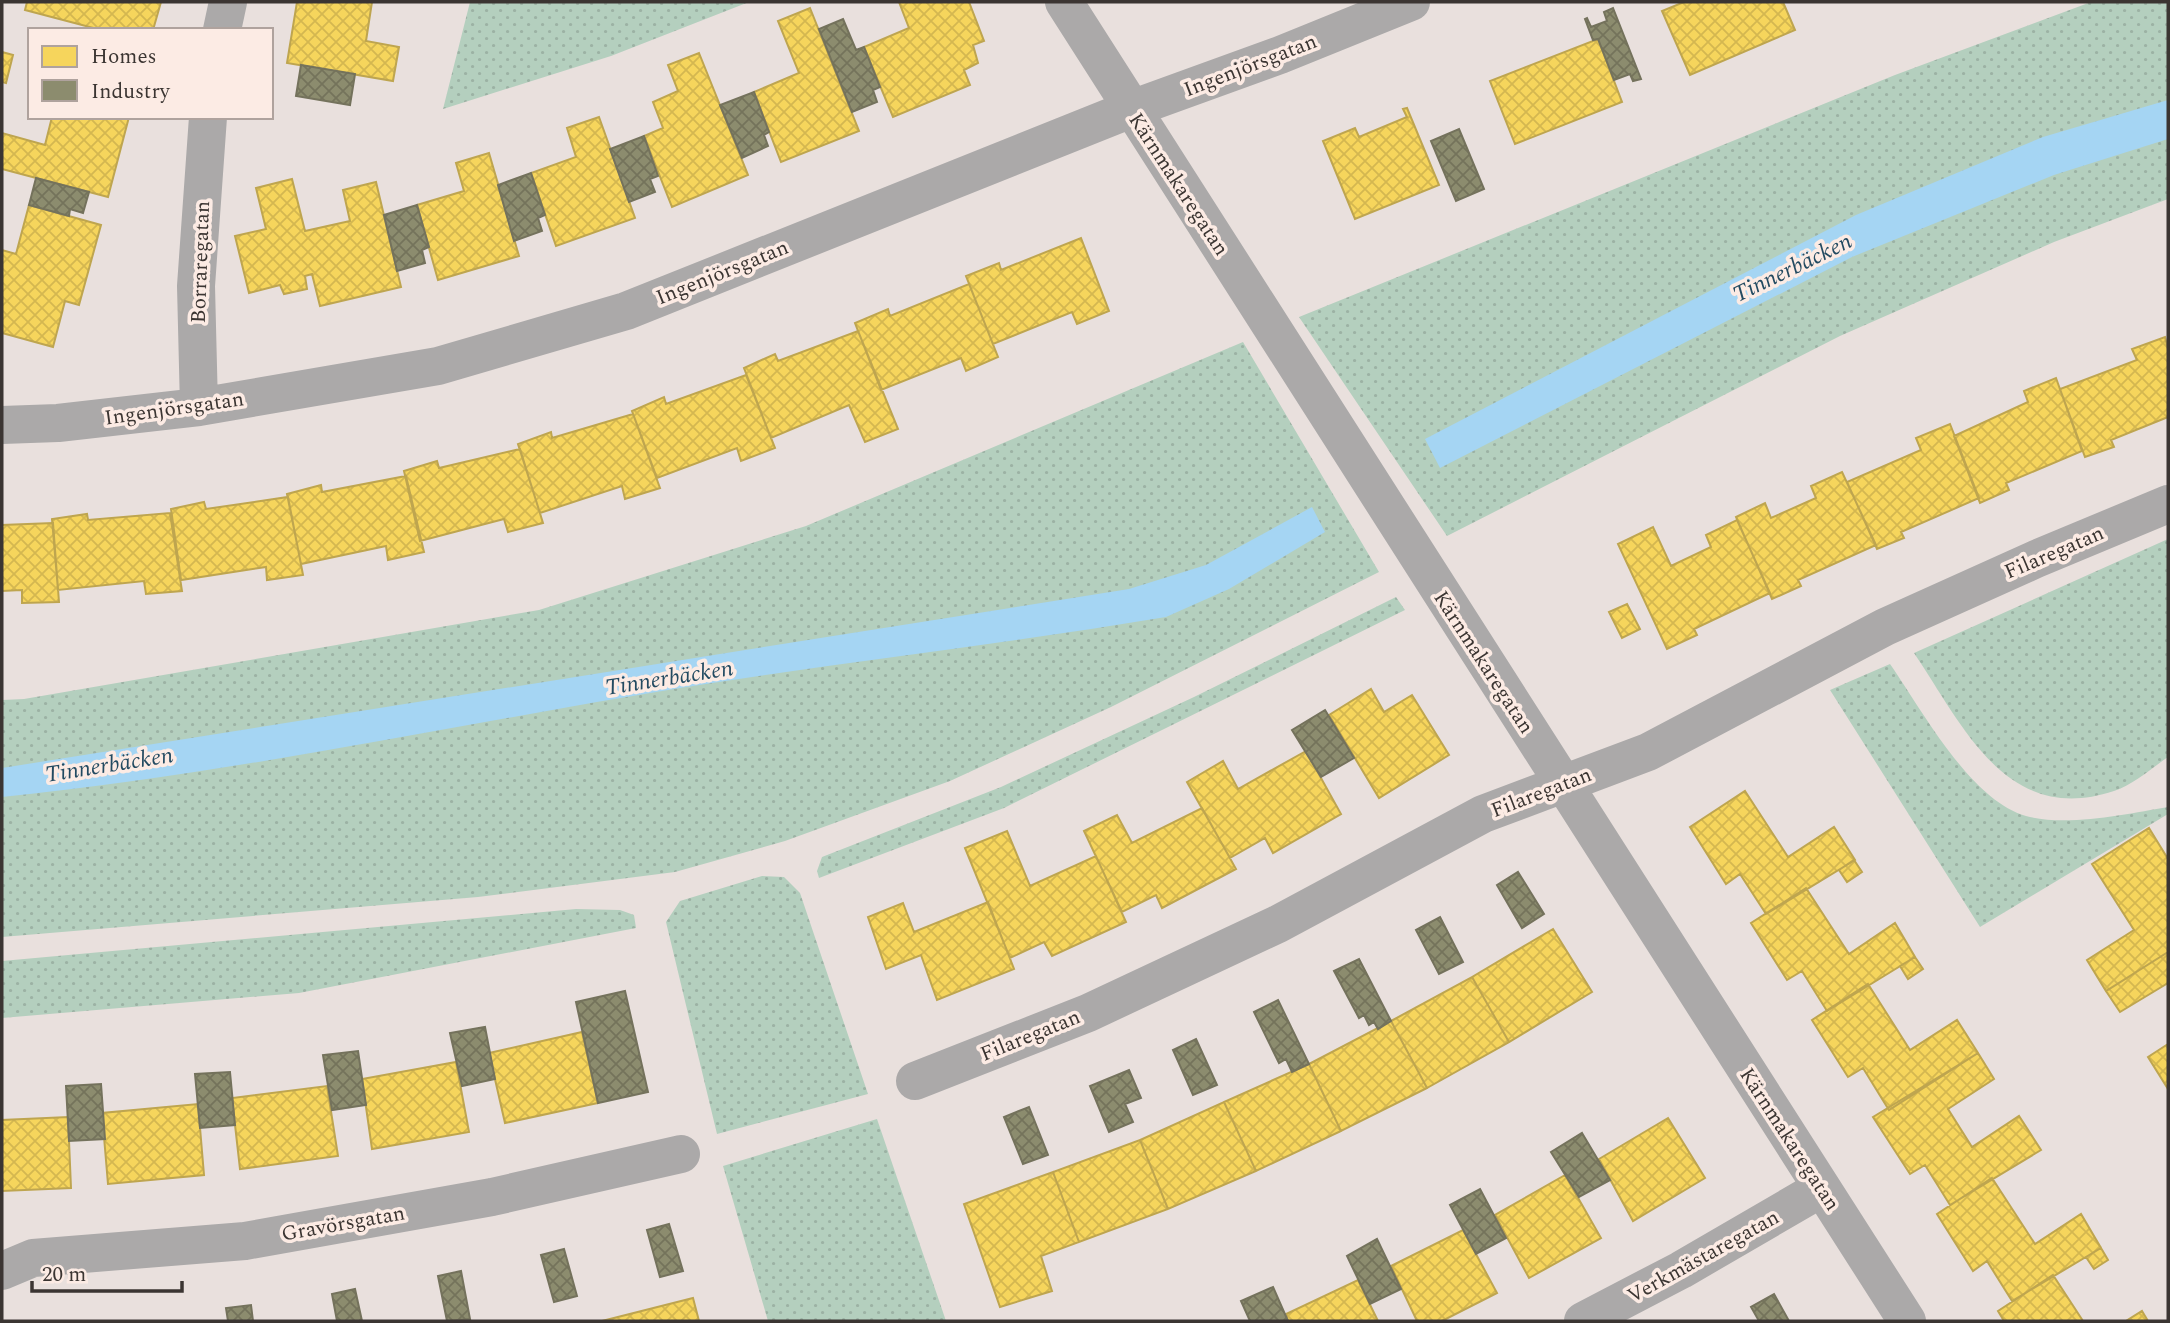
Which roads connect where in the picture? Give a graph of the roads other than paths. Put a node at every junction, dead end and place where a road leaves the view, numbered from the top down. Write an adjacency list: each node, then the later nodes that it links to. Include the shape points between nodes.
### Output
1 (228, 2): 4 (street)
2 (1064, 2): 5 (street, Kärnmakaregatan)
3 (1411, 2): 5 (street, Ingenjörsgatan)
4 (222, 28)
5 (1131, 109): 7 (street, Ingenjörsgatan, via 626,311 438,366); 10 (street, Kärnmakaregatan)
6 (208, 119): 7 (street, Borraregatan, via 196,285)
7 (198, 407): 8 (street, Ingenjörsgatan)
8 (2, 425)
9 (2168, 504): 10 (street, Filaregatan, via 1885,628 1648,752)
10 (1563, 785): 11 (street, Filaregatan, via 1483,814 1278,924 1088,1013); 13 (street, Kärnmakaregatan)
11 (915, 1081)
12 (681, 1154): 14 (street, Gravörsgatan, via 492,1197 245,1241 33,1258)
13 (1822, 1188): 15 (street, Verkmästaregatan); 16 (street, Kärnmakaregatan)
14 (2, 1270)
15 (1583, 1321)
16 (1906, 1321)

